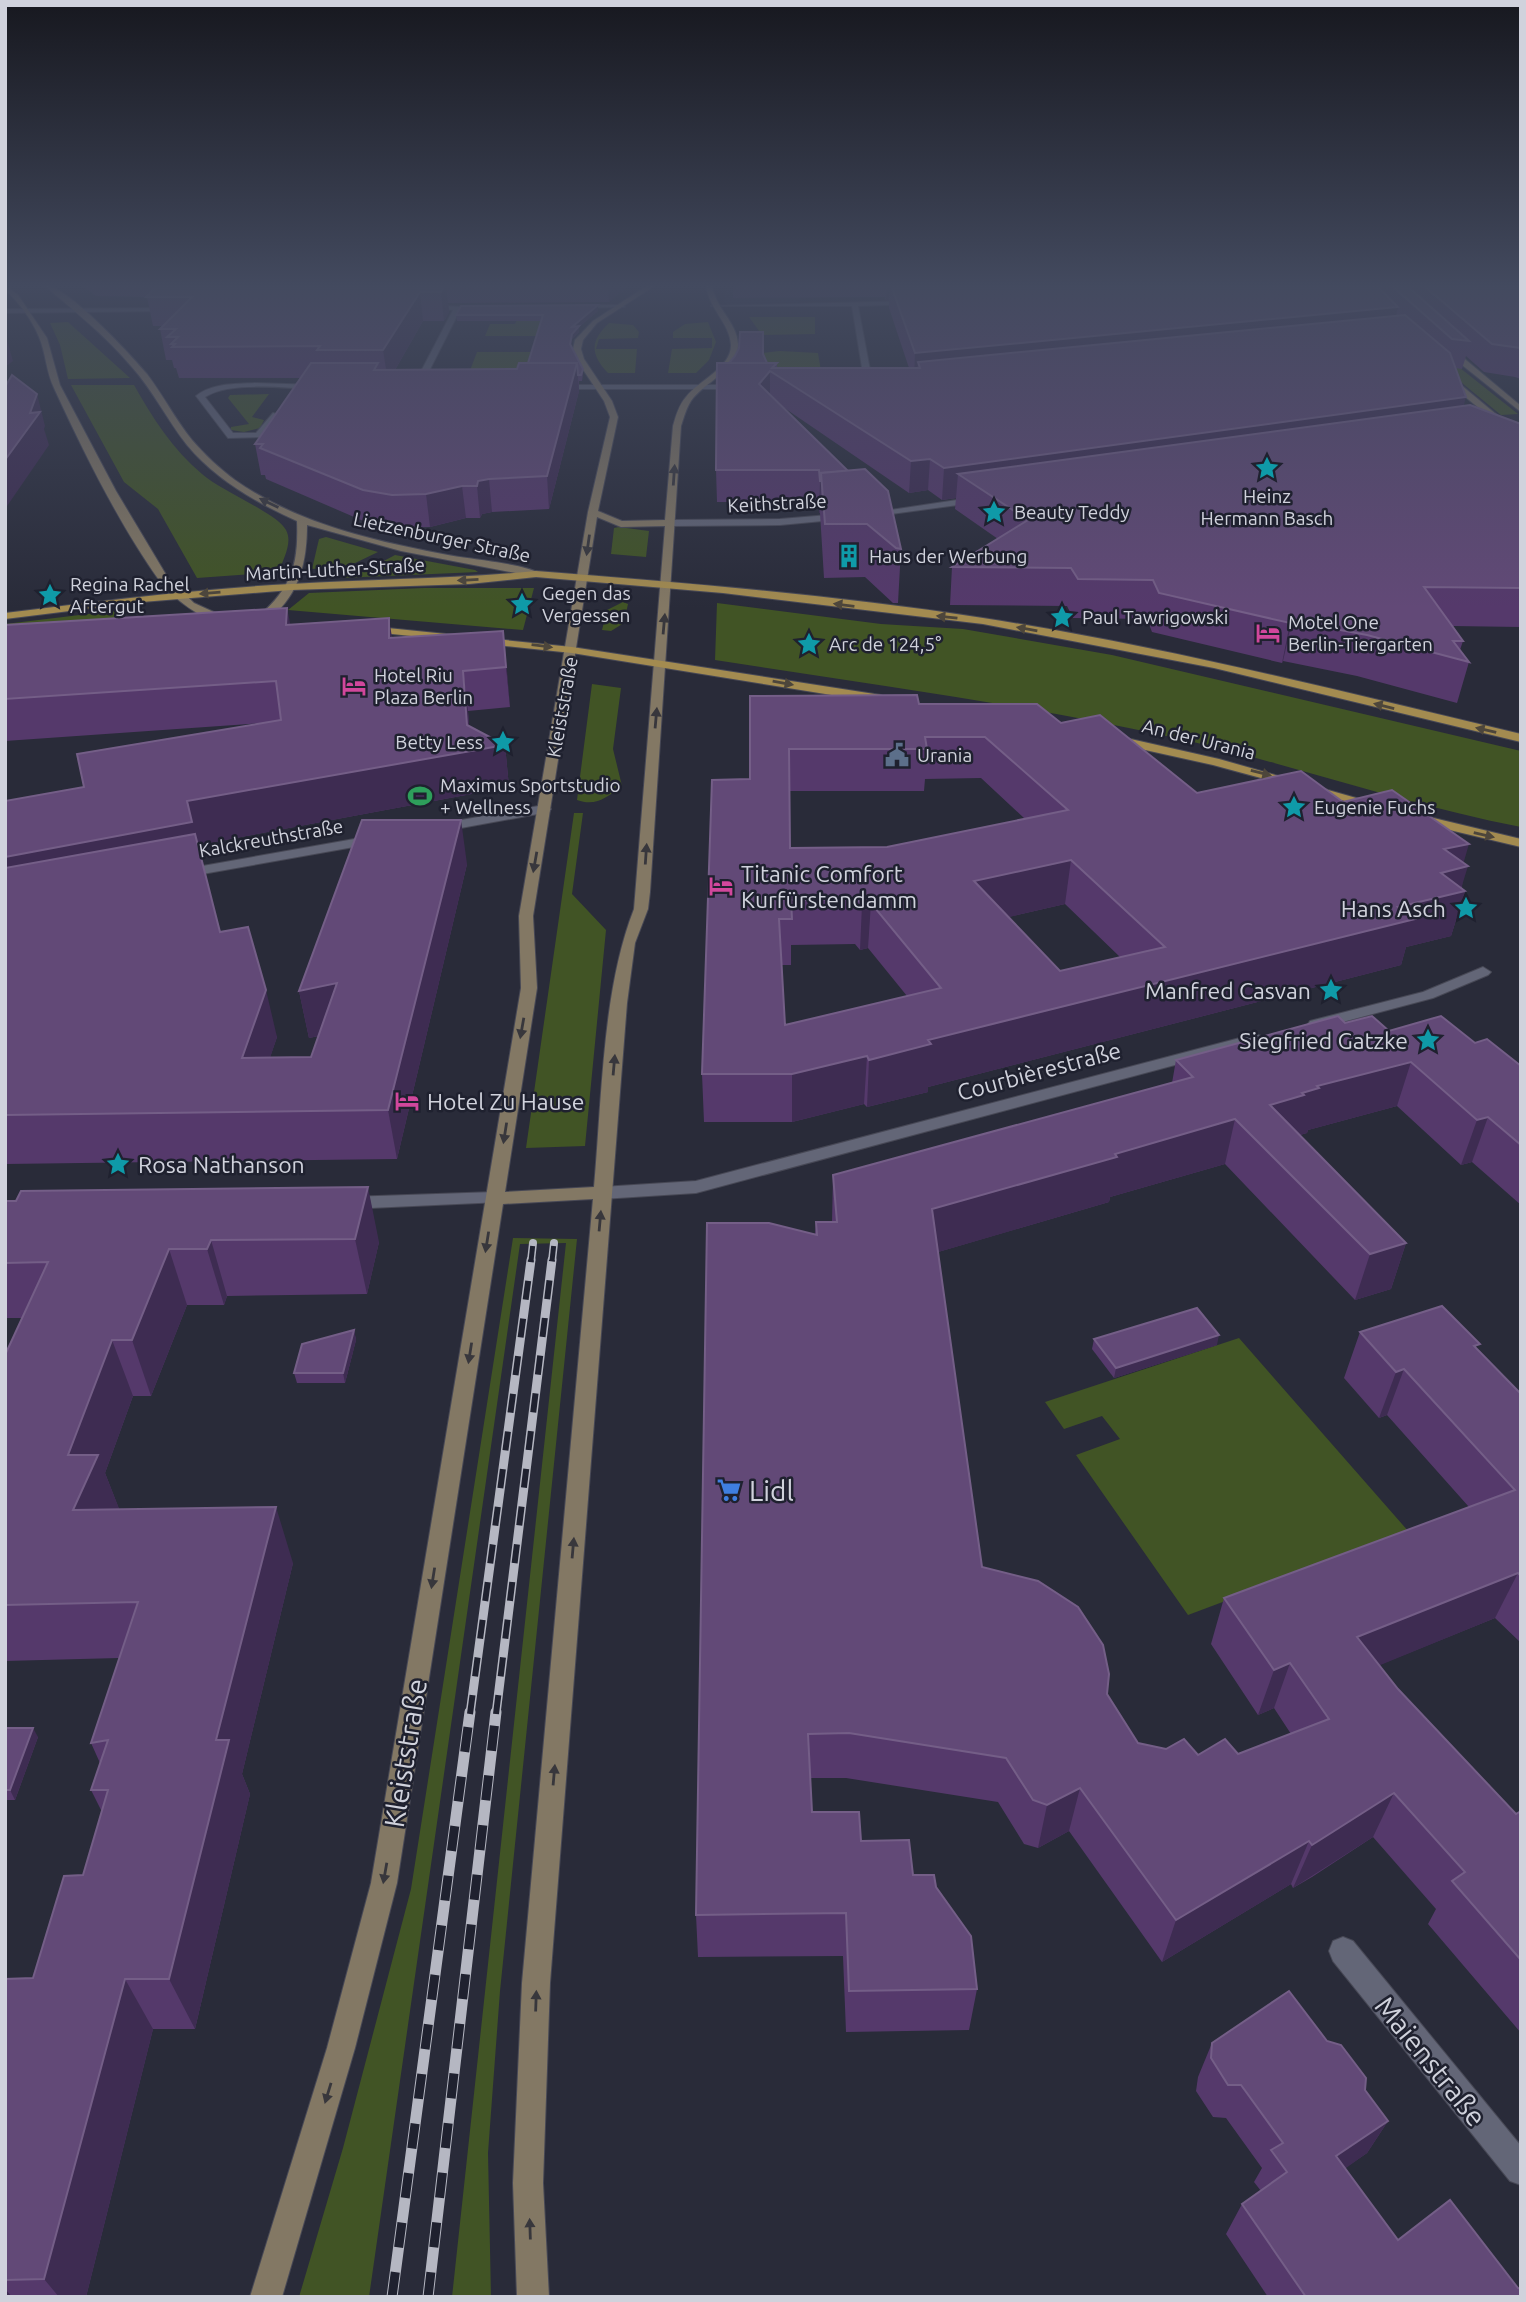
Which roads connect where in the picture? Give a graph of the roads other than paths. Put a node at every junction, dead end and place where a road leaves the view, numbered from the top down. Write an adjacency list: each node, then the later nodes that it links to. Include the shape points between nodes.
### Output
1 (59, 392): 24 (main road, via 111,491)
2 (156, 392): 18 (main road, Lietzenburger Straße, one-way to 2, via 258,497 212,466 186,438)
3 (204, 392): 8 (street, via 200,396 231,436 248,438 264,432)
4 (602, 392): 15 (main road, Kleiststraße, via 614,418)
5 (693, 392): 19 (main road, one-way to 5, via 680,409)
6 (1465, 392): 11 (main road)
7 (1500, 392): 9 (main road)
8 (281, 409)
9 (1521, 410)
10 (1495, 430): 11 (street)
11 (1509, 430): 12 (main road); 13 (main road)
12 (1521, 430)
13 (1521, 440)
14 (992, 498): 16 (street)
15 (593, 512): 19 (main road, via 621,524); 21 (main road, Kleiststraße, one-way to 21)
16 (861, 515)
17 (848, 517): 19 (street, Keithstraße)
18 (302, 518): 20 (main road, Lietzenburger Straße, via 389,546); 23 (main road, via 304,537)
19 (670, 523): 22 (main road)
20 (536, 575): 21 (main road, Martin-Luther-Straße); 23 (main road, Martin-Luther-Straße, one-way to 23)
21 (584, 578): 22 (main road, Martin-Luther-Straße); 30 (main road, Kleiststraße)
22 (667, 585): 31 (main road, one-way to 22); 34 (main road, one-way to 22, via 1214,665 1077,638 982,621)
23 (291, 587): 24 (main road, Martin-Luther-Straße, one-way to 24); 26 (main road, via 284,599)
24 (178, 596): 25 (main road, Martin-Luther-Straße); 26 (main road, via 202,612)
25 (5, 616)
26 (245, 624): 27 (main road); 28 (main road)
27 (276, 624)
28 (207, 625)
29 (358, 629): 30 (main road, one-way to 30)
30 (572, 650): 31 (main road); 36 (main road, Kleiststraße)
31 (660, 664): 32 (main road, one-way to 32); 45 (main road, one-way to 31, via 622,980 628,943 641,909)
32 (895, 701)
33 (1094, 735): 35 (main road, An der Urania, one-way to 35)
34 (1521, 738)
35 (1383, 808)
36 (544, 809): 38 (street); 46 (main road, Kleiststraße, one-way to 46, via 526,916 529,988)
37 (1408, 815): 40 (main road, one-way to 40)
38 (423, 830)
39 (398, 835): 41 (street, Kalckreuthstraße)
40 (1521, 843)
41 (160, 878)
42 (1483, 972): 43 (street, via 1428,995)
43 (1306, 1026)
44 (1267, 1036): 45 (street, Courbièrestraße, via 696,1187)
45 (602, 1193): 46 (main road); 51 (main road, one-way to 45, via 528,2183 536,1983)
46 (495, 1198): 47 (street); 50 (main road, Kleiststraße, one-way to 50, via 384,1883 341,2048)
47 (334, 1203)
48 (1343, 1951): 49 (street, Maienstraße)
49 (1521, 2170)
50 (266, 2297)
51 (533, 2297)

